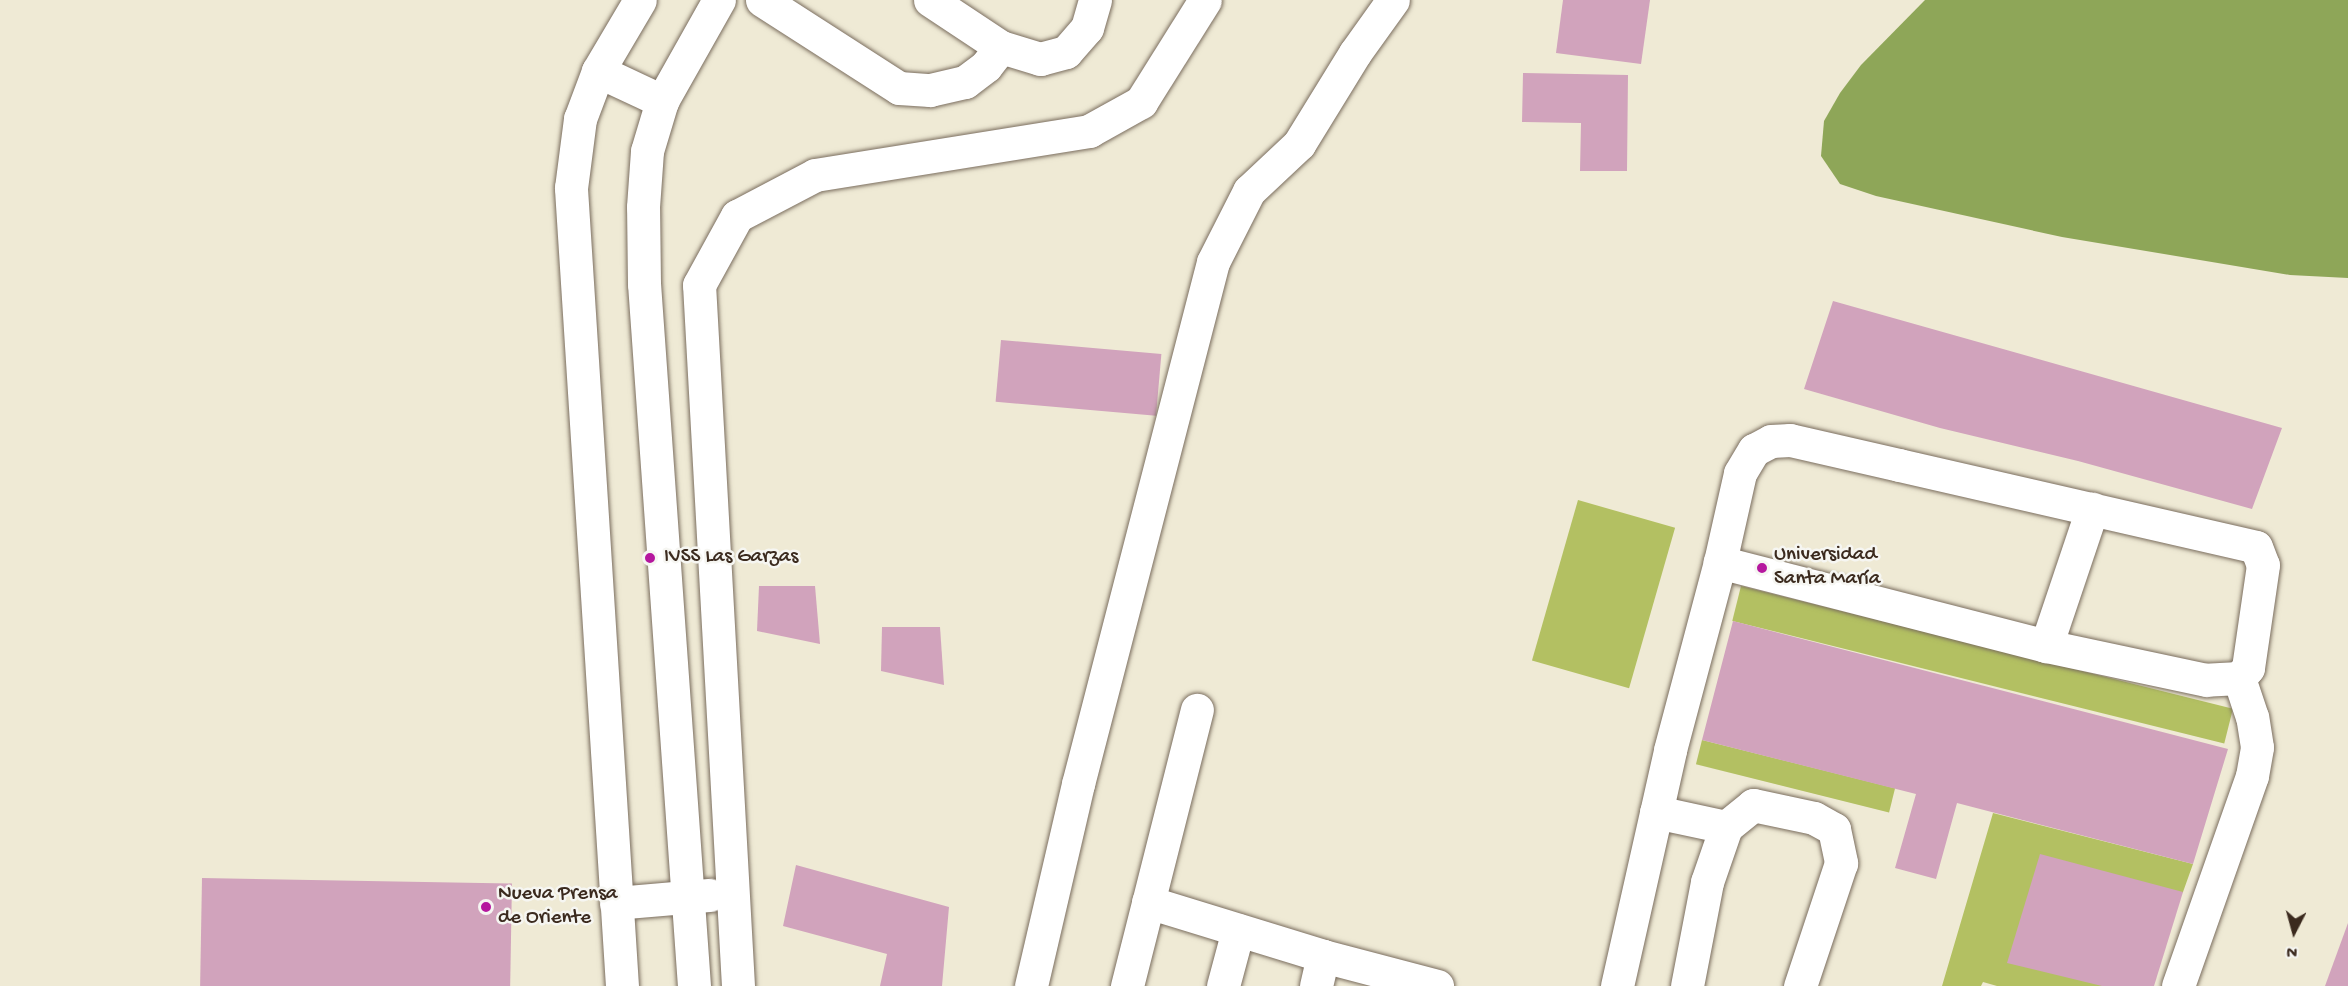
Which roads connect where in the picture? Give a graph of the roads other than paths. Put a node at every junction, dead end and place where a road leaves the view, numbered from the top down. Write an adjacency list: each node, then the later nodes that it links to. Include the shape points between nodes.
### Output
1 (640, 0): 9 (street)
2 (718, 0): 10 (street)
3 (762, 0): 8 (street, via 899,88 930,90 965,82 986,66)
4 (930, 0): 8 (street)
5 (1095, 0): 8 (street, via 1087,28 1066,52 1041,58)
6 (1205, 0): 18 (street, via 1140,102 1089,131 815,175 737,216 699,285)
7 (1393, 0): 28 (street, via 1299,144 1249,191 1213,262 1078,784)
8 (1001, 47)
9 (598, 71): 10 (street); 21 (street, via 580,119 571,188)
10 (662, 101): 19 (street, via 647,151 644,284)
11 (2092, 509): 12 (street, via 1790,440 1771,441 1754,450 1740,473); 13 (street); 14 (street, via 2256,547 2263,565 2262,585 2248,668)
12 (1720, 562): 13 (street); 16 (street)
13 (2046, 646): 14 (street, via 2206,680)
14 (2240, 678): 34 (street, via 2257,747 2252,776)
15 (1197, 710): 20 (street)
16 (1656, 812): 17 (street); 31 (street)
17 (1726, 827): 32 (street, via 1707,882); 33 (street, via 1753,805 1814,818 1834,829 1841,863)
18 (732, 894): 19 (street); 27 (street)
19 (687, 897): 21 (street); 26 (street)
20 (1148, 902): 22 (street); 29 (street)
21 (616, 903): 24 (street)
22 (1238, 930): 23 (street); 30 (street)
23 (1320, 971): 25 (street)
24 (613, 979)
25 (1424, 984)
26 (694, 986)
27 (738, 986)
28 (1031, 986)
29 (1127, 986)
30 (1223, 986)
31 (1617, 986)
32 (1687, 986)
33 (1800, 986)
34 (2178, 986)

